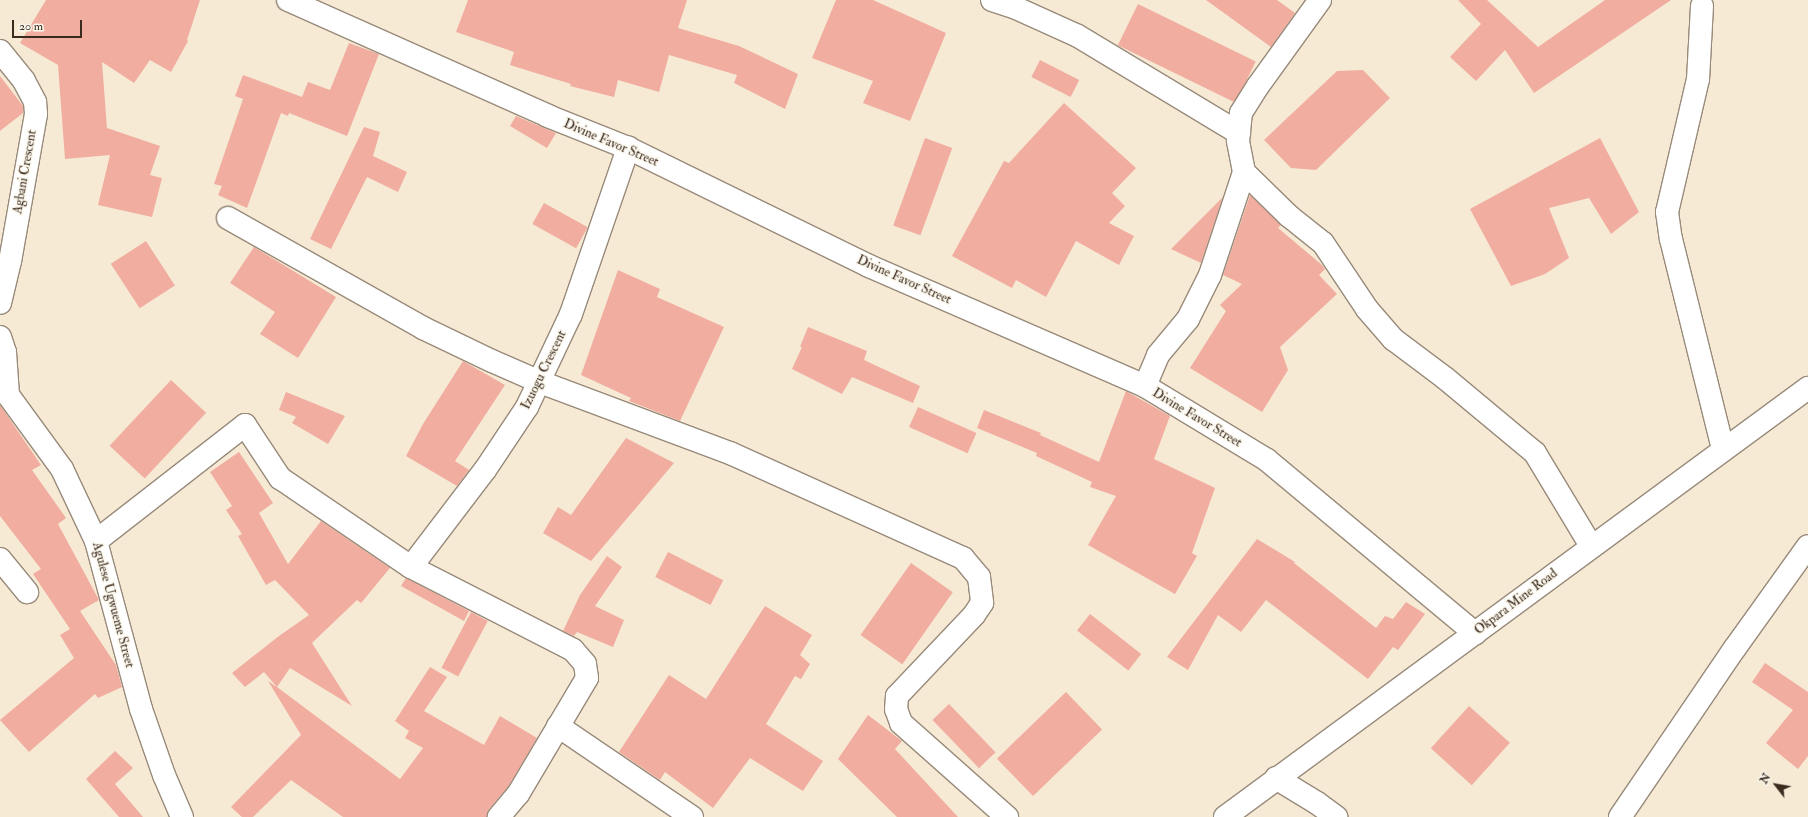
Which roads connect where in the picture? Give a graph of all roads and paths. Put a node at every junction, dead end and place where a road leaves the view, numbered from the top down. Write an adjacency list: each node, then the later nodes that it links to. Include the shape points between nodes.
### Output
1 (288, 0): 7 (street, Divine Favor Street, via 533,109)
2 (992, 0): 6 (street, via 1078,36)
3 (1320, 0): 6 (street, via 1258,86 1242,113)
4 (1702, 6): 15 (street, via 1698,79 1667,212 1671,239)
5 (0, 51): 10 (street, Agbani Crescent, via 24,81 35,102 36,114)
6 (1239, 133): 8 (street, via 1238,141)
7 (628, 148): 12 (street, Izuogu Crescent, via 571,314); 13 (street, Divine Favor Street, via 869,266)
8 (1244, 172): 13 (street, via 1210,275 1188,319 1158,355); 17 (street, via 1323,243 1367,309 1393,339 1445,378 1534,453)
9 (228, 218): 12 (street, via 424,328)
10 (0, 303)
11 (2, 349): 16 (street, Agulese Ugwueme Street, via 8,395 62,469)
12 (540, 382): 20 (street, Izuogu Crescent, via 527,407 485,470); 28 (street, via 730,453 963,558 979,577 982,603 974,615 897,696 896,709 901,723)
13 (1145, 386): 22 (street, Divine Favor Street, via 1267,460)
14 (1808, 388): 15 (street, Okpara Mine Road)
15 (1723, 449): 17 (street, Okpara Mine Road)
16 (96, 541): 20 (street, via 245,425 280,478); 25 (street, Agulese Ugwueme Street, via 141,709)
17 (1591, 546): 22 (street, Okpara Mine Road)
18 (1808, 546): 31 (street)
19 (0, 559): 21 (street)
20 (411, 567): 23 (street, via 573,650 585,664 587,678)
21 (27, 592)
22 (1475, 633): 24 (street, Okpara Mine Road)
23 (558, 726): 26 (street, via 518,794); 27 (street)
24 (1276, 778): 29 (street, Okpara Mine Road); 30 (street)
25 (182, 817)
26 (499, 817)
27 (692, 817)
28 (1007, 817)
29 (1225, 817)
30 (1336, 817)
31 (1620, 817)

